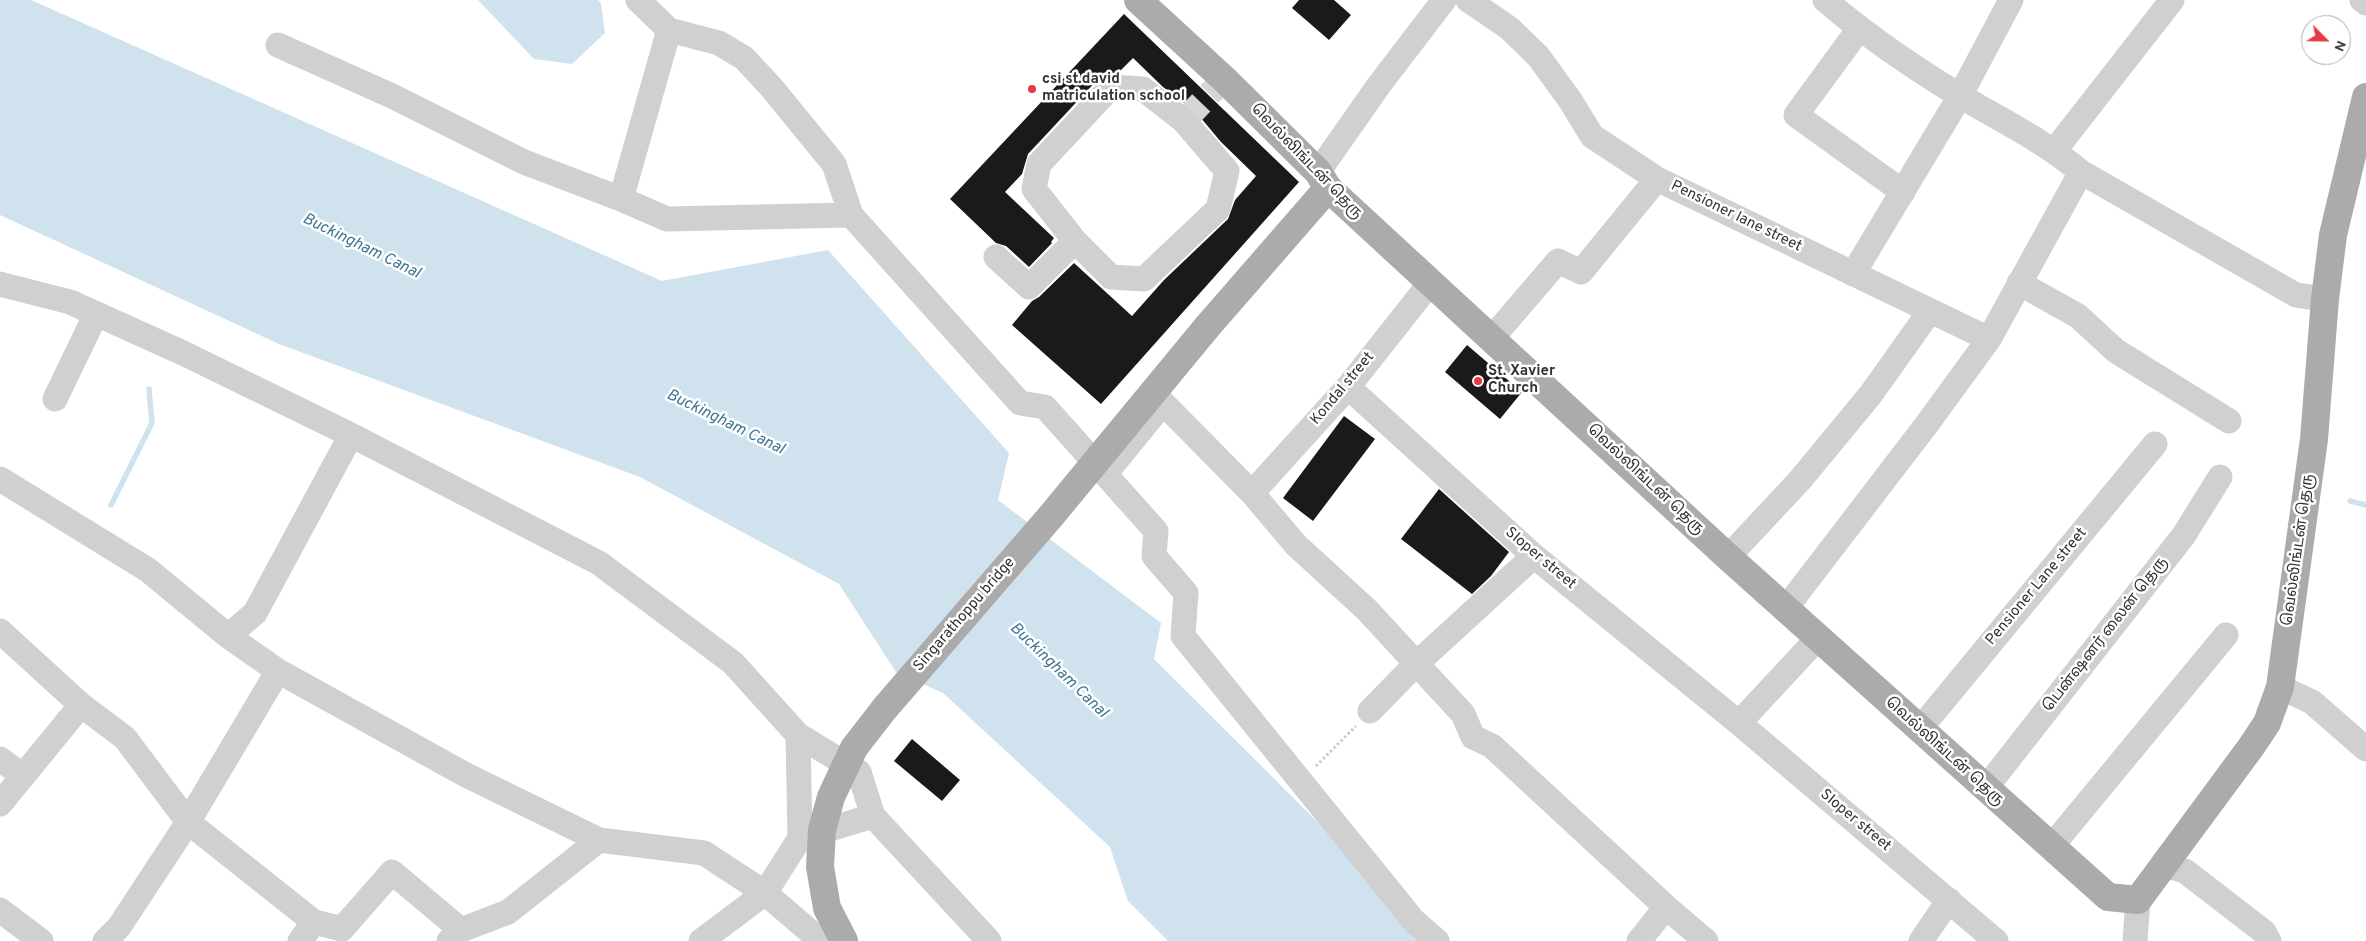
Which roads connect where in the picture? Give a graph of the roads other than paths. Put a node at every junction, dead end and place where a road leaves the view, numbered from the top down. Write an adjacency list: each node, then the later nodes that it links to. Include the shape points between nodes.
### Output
1 (638, 0): 11 (street)
2 (1138, 0): 19 (main road, வெல்லிங்டன் தெரு, via 1224,79)
3 (1444, 0): 19 (street, via 1379,85)
4 (1468, 0): 18 (street, via 1509,28 1538,56 1592,136)
5 (1825, 0): 10 (street)
6 (2011, 0): 13 (street)
7 (2172, 0): 15 (street)
8 (2362, 0): 9 (street)
9 (2366, 3)
10 (1859, 29): 13 (street); 20 (street, via 1796,115)
11 (668, 30): 21 (street); 22 (street, via 719,43 744,58 772,87 834,164)
12 (278, 45): 21 (street, via 392,96 524,162)
13 (1960, 96): 15 (street); 20 (street)
14 (2366, 97): 16 (main road, வெல்லிங்டன் தெரு)
15 (2055, 150): 17 (street)
16 (2359, 155): 29 (main road, வெல்லிங்டன் தெரு, via 2333,235)
17 (2081, 172): 27 (street); 29 (street, via 2296,295)
18 (1657, 179): 25 (street, Pensioner lane street); 32 (street, Pensioner lane street, via 1581,272 1558,261)
19 (1323, 180): 26 (main road, வெல்லிங்டன் தெரு); 78 (main road, Singarathoppu bridge, bridge, via 1051,516 854,748 831,797 822,830 820,867 827,908)
20 (1903, 192): 25 (street)
21 (621, 199): 22 (street, via 667,219)
22 (851, 215): 39 (street, via 1020,403 1045,407)
23 (1075, 241): 23 (street, via 1112,277 1144,279 1218,209 1227,171 1184,121 1143,89 1111,87 1038,164 1034,189); 24 (street, via 1030,287)
24 (996, 257)
25 (1854, 274): 30 (street, Pensioner lane street)
26 (1431, 282): 32 (main road, வெல்லிங்டன் தெரு); 34 (street, Kondal street)
27 (2019, 283): 33 (street); 36 (street, via 2078,316 2116,351)
28 (0, 284): 31 (street, via 70,302)
29 (2325, 299): 52 (main road, வெல்லிங்டன் தெரு, via 2314,438)
30 (1930, 311): 33 (street, Pensioner lane street); 44 (street, via 1872,394 1800,480)
31 (96, 314): 35 (street); 37 (street)
32 (1492, 338): 44 (main road, வெல்லிங்டன் தெரு)
33 (1989, 339): 45 (street)
34 (1348, 387): 42 (street, Kondal street); 43 (street, Sloper street)
35 (55, 399)
36 (2229, 421)
37 (352, 435): 48 (street, via 255,613); 57 (street, via 599,563 734,663)
38 (2155, 444): 56 (street, Pensioner Lane street)
39 (1105, 474): 42 (street, via 1163,403); 82 (street, via 1156,531 1154,556 1186,593 1183,636 1414,921)
40 (2220, 477): 61 (street, பென்ஷனர் லைன் தெரு, via 2184,535)
41 (0, 479): 48 (street, via 148,570)
42 (1252, 493): 50 (street, via 1296,545 1367,610)
43 (1534, 556): 50 (street); 55 (street, Sloper street)
44 (1728, 558): 45 (main road, வெல்லிங்டன் தெரு)
45 (1786, 608): 49 (main road, வெல்லிங்டன் தெரு)
46 (0, 631): 53 (street)
47 (2226, 635): 67 (street)
48 (228, 636): 51 (street)
49 (1818, 638): 55 (street); 56 (main road, வெல்லிங்டன் தெரு)
50 (1416, 664): 54 (street); 72 (street, via 1463,714 1473,737 1492,746)
51 (278, 671): 64 (street); 66 (street, via 466,775)
52 (2280, 687): 58 (street, via 2312,702); 68 (main road, வெல்லிங்டன் தெரு, via 2267,723 2251,748)
53 (81, 706): 60 (street); 64 (street, via 125,738)
54 (1370, 711)
55 (1739, 723): 70 (street, Sloper street)
56 (1919, 730): 61 (main road, வெல்லிங்டன் தெரு)
57 (798, 735): 63 (street, via 859,772); 65 (street)
58 (2366, 749)
59 (0, 759): 60 (street)
60 (22, 775): 62 (street)
61 (1985, 789): 67 (main road, வெல்லிங்டன் தெரு)
62 (0, 804)
63 (873, 816): 65 (street); 81 (street)
64 (188, 822): 74 (street); 76 (street)
65 (800, 838): 69 (street)
66 (599, 840): 69 (street, via 704,853); 77 (street, via 508,912)
67 (2051, 847): 71 (main road, வெல்லிங்டன் தெரு, via 2108,897)
68 (2163, 865): 71 (main road, வெல்லிங்டன் தெரு); 88 (street, via 2185,871 2264,932)
69 (765, 894): 78 (street); 80 (street)
70 (1949, 900): 85 (street); 86 (street, Sloper street)
71 (2138, 900): 87 (street)
72 (1666, 907): 83 (street); 84 (street)
73 (0, 910): 79 (street)
74 (307, 932): 75 (street)
75 (347, 935): 77 (street, via 392,872)
76 (119, 936)
77 (455, 936)
78 (824, 940)
79 (41, 941)
80 (701, 941)
81 (989, 941)
82 (1437, 941)
83 (1639, 941)
84 (1706, 941)
85 (1921, 941)
86 (1996, 941)
87 (2135, 941)
88 (2269, 941)

